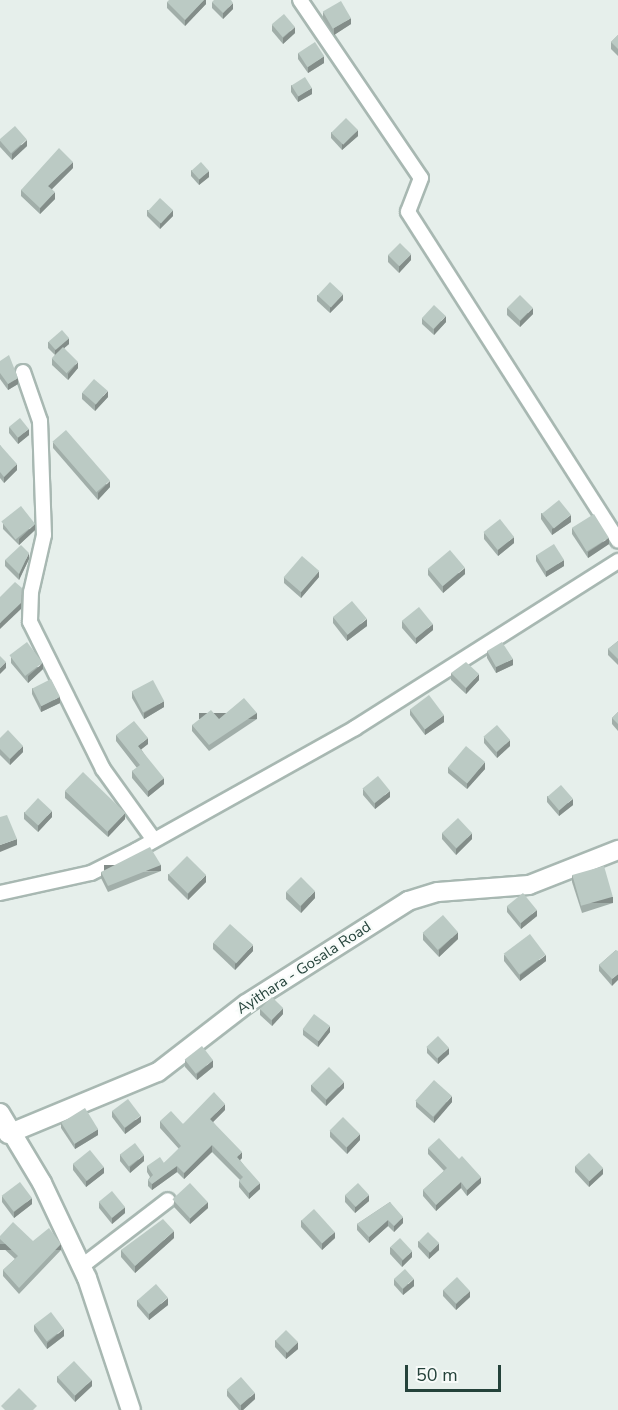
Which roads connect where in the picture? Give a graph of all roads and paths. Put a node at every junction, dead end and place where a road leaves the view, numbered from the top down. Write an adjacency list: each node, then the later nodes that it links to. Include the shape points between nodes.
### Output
1 (300, 0): 3 (street, via 421,178 408,212)
2 (23, 372): 5 (street, via 40,421 44,535 31,592 30,622 103,769)
3 (618, 541)
4 (618, 561): 5 (street, via 355,728)
5 (154, 840): 7 (street, via 91,873)
6 (618, 850): 9 (main road, Ayithara - Gosala Road, via 529,885 438,892 408,901 246,1004 158,1072)
7 (0, 893)
8 (0, 1113): 9 (main road)
9 (8, 1134): 11 (main road, via 42,1183)
10 (168, 1200): 11 (street)
11 (82, 1266): 12 (main road)
12 (131, 1410)

